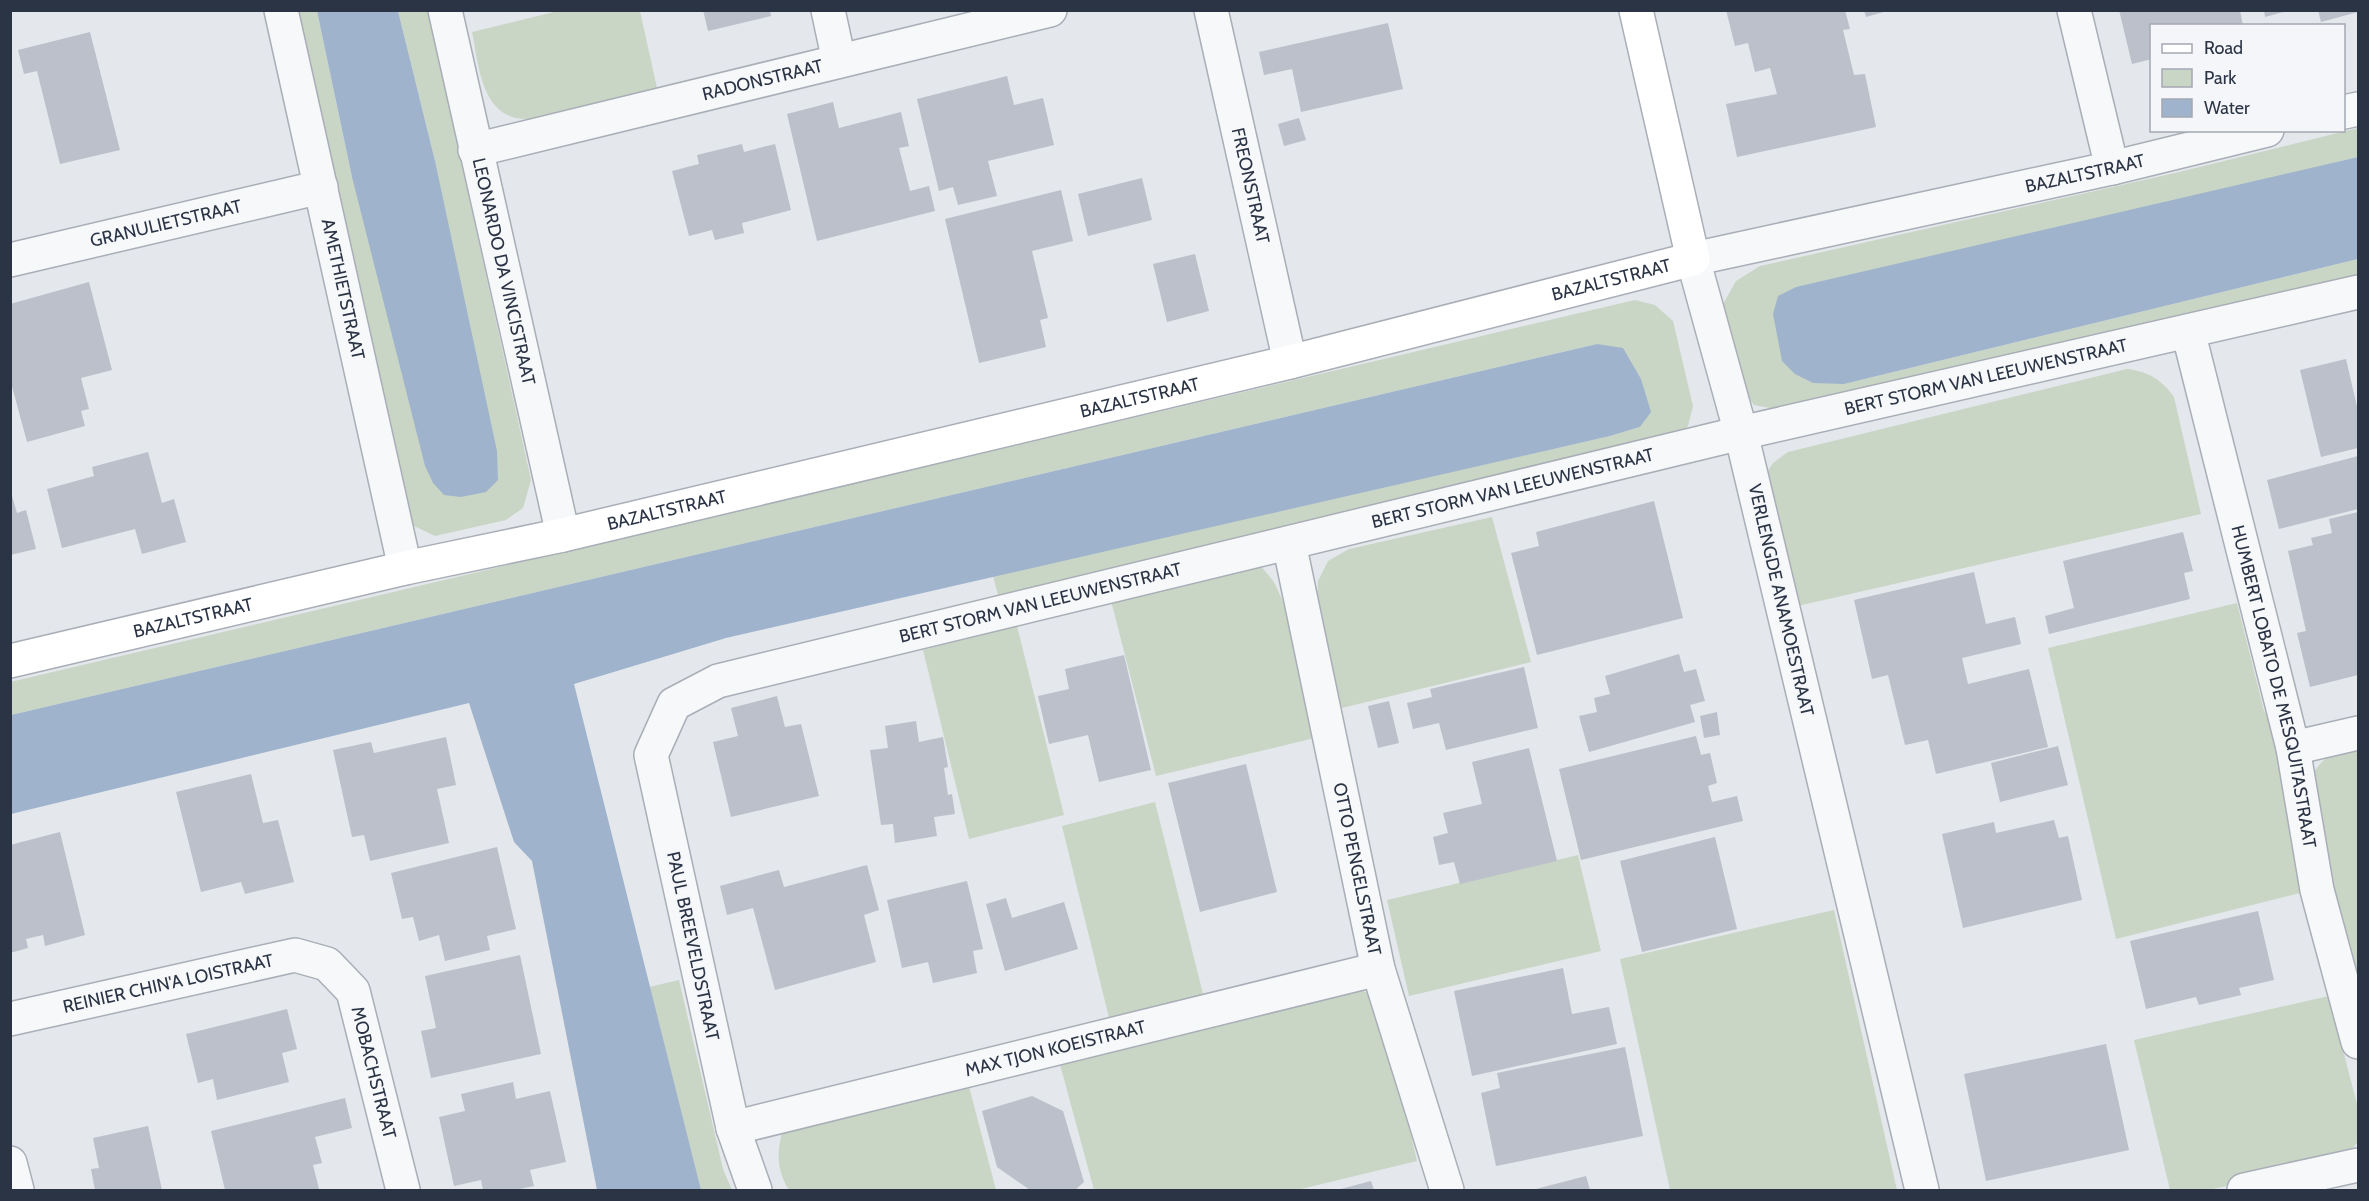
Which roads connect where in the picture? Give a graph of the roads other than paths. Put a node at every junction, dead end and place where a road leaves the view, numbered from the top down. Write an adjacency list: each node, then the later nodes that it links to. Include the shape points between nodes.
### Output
1 (281, 10): 12 (street, AMETHIETSTRAAT)
2 (446, 10): 10 (street, LEONARDO DA VINCISTRAAT)
3 (828, 10): 8 (street)
4 (1050, 10): 8 (street, RADONSTRAAT)
5 (1211, 10): 17 (street, FREONSTRAAT)
6 (1636, 10): 14 (street, VERLENGDE ANAMOESTRAAT)
7 (2074, 10): 11 (street)
8 (839, 61): 10 (street, RADONSTRAAT)
9 (2259, 132): 11 (street, BAZALTSTRAAT)
10 (475, 150): 19 (street, LEONARDO DA VINCISTRAAT)
11 (2112, 168): 14 (street, BAZALTSTRAAT)
12 (321, 187): 13 (street, GRANULIETSTRAAT); 21 (street, AMETHIETSTRAAT)
13 (10, 260)
14 (1693, 260): 17 (street, BAZALTSTRAAT); 18 (street, VERLENGDE ANAMOESTRAAT)
15 (2358, 292): 16 (street, BERT STORM VAN LEEUWENSTRAAT)
16 (2188, 331): 18 (street, BERT STORM VAN LEEUWENSTRAAT); 25 (street, HUMBERT LOBATO DE MESQUITASTRAAT)
17 (1290, 362): 19 (street, BAZALTSTRAAT)
18 (1741, 433): 20 (street, BERT STORM VAN LEEUWENSTRAAT); 37 (street, VERLENGDE ANAMOESTRAAT)
19 (563, 535): 21 (street, BAZALTSTRAAT)
20 (1288, 543): 23 (street, BERT STORM VAN LEEUWENSTRAAT, via 718,681); 27 (street, OTTO PENGELSTRAAT)
21 (405, 568): 22 (street, BAZALTSTRAAT)
22 (10, 661)
23 (674, 704): 30 (street, PAUL BREEVELDSTRAAT, via 651,755)
24 (2358, 733): 25 (street)
25 (2293, 748): 29 (street, HUMBERT LOBATO DE MESQUITASTRAAT, via 2317,890)
26 (327, 964): 28 (street, REINIER CHIN'A LOISTRAAT, via 295,955); 34 (street, MOBACHSTRAAT, via 353,991)
27 (1378, 969): 30 (street, MAX TJON KOEISTRAAT); 36 (street, OTTO PENGELSTRAAT)
28 (10, 1019)
29 (2358, 1042)
30 (733, 1128): 35 (street, PAUL BREEVELDSTRAAT)
31 (10, 1163): 33 (street)
32 (2358, 1165): 38 (street)
33 (17, 1191)
34 (403, 1191)
35 (755, 1191)
36 (1447, 1191)
37 (1922, 1191)
38 (2244, 1191)

